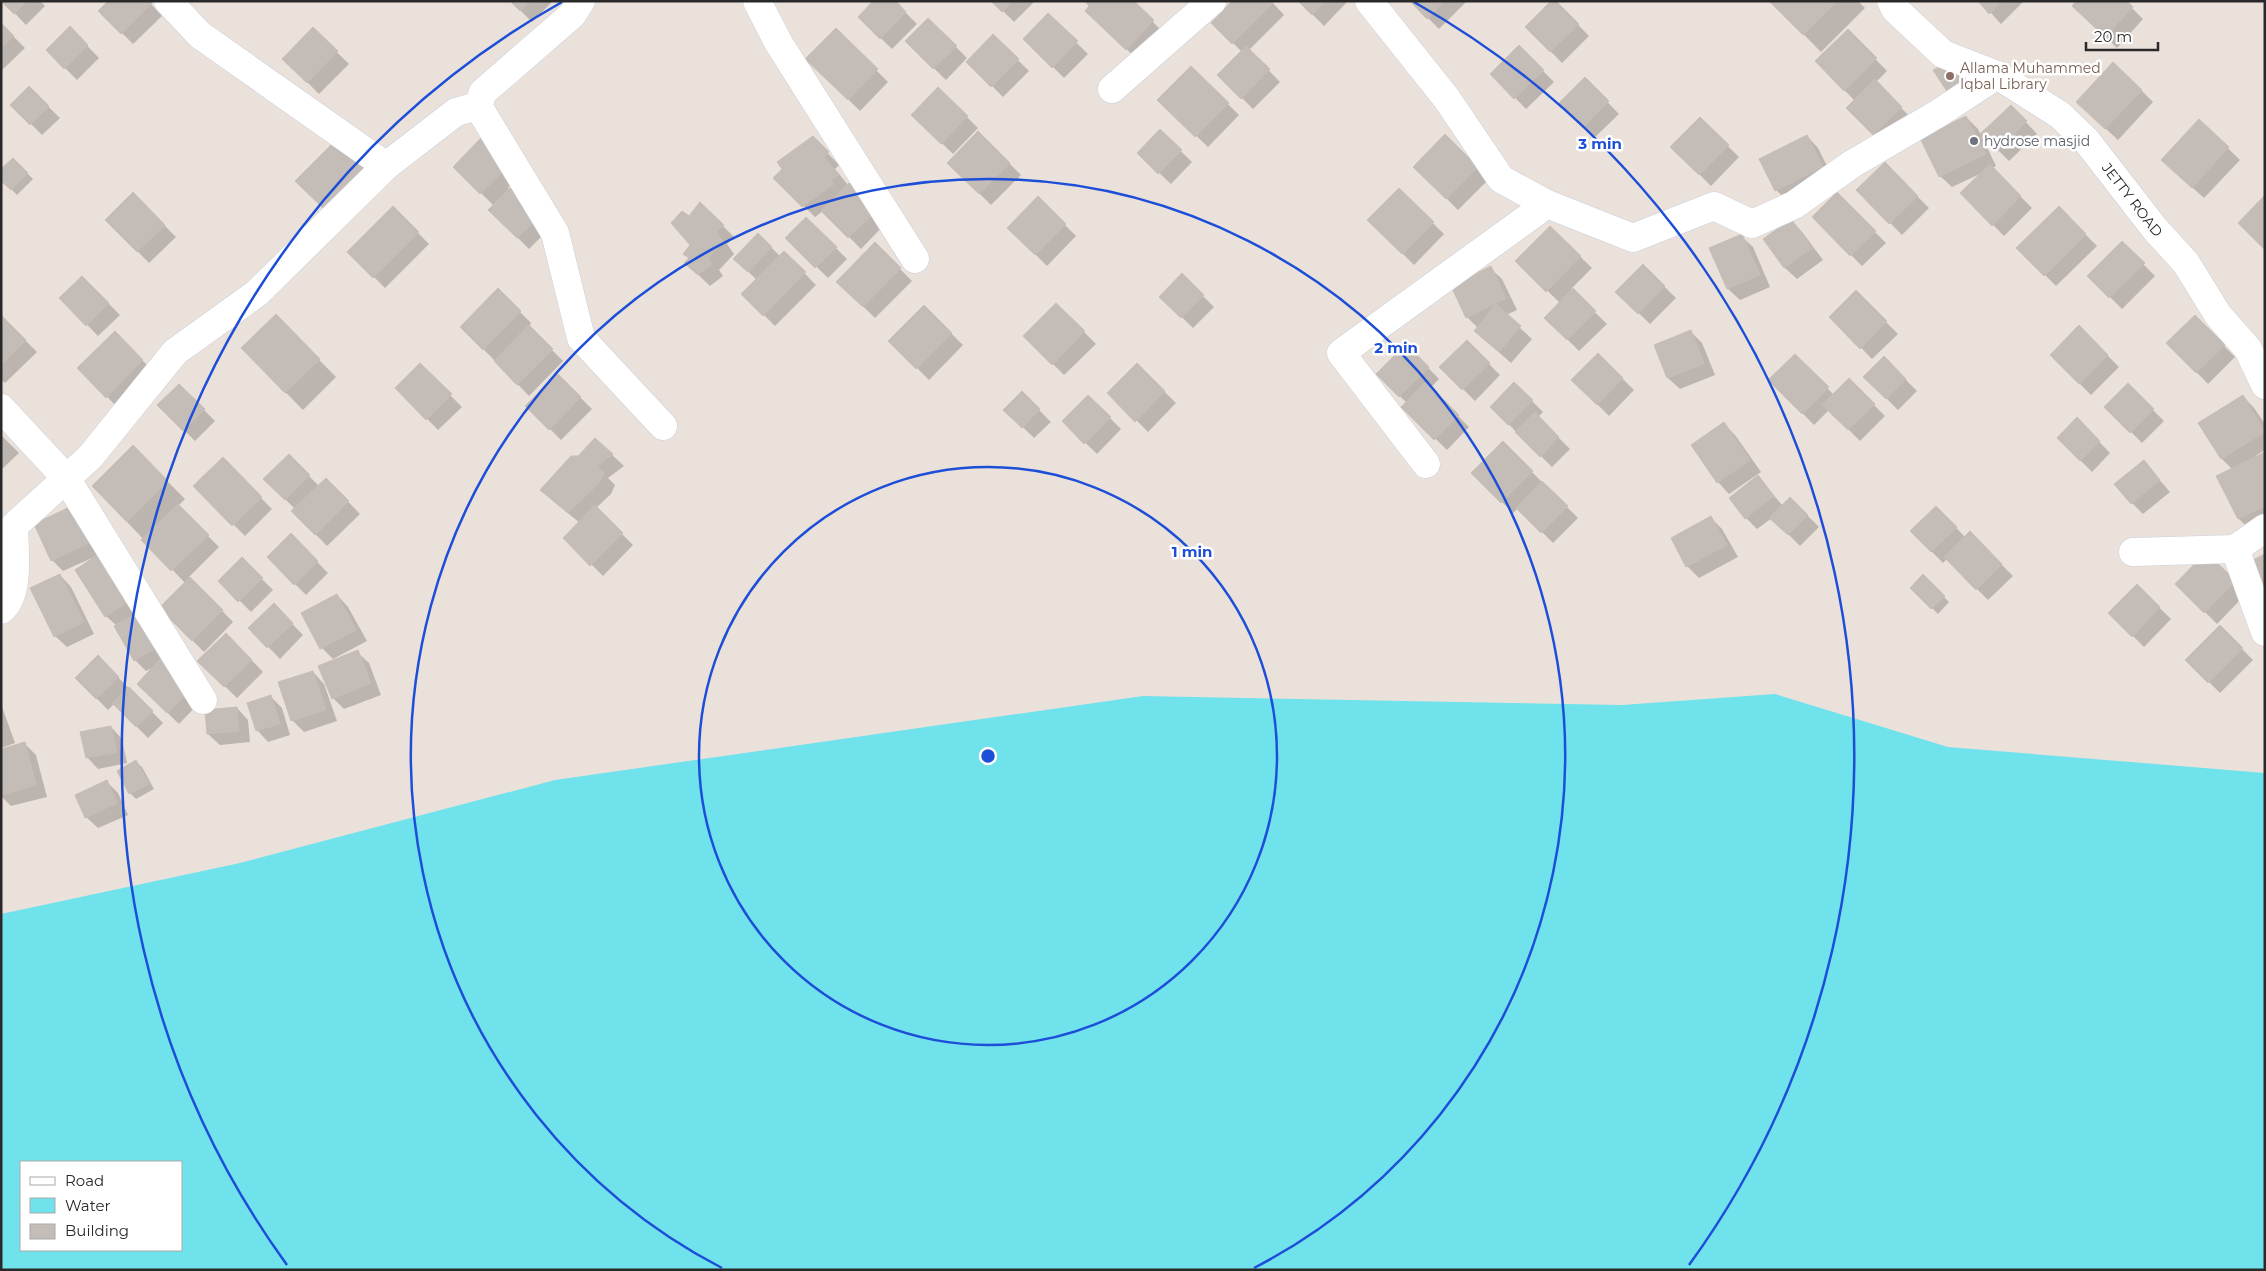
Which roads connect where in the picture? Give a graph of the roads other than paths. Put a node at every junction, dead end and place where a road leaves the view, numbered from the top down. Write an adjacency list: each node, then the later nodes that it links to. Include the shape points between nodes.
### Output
1 (168, 1): 10 (street, via 200,35)
2 (582, 1): 9 (street, via 572,15 483,92)
3 (757, 1): 12 (street, via 778,42)
4 (1212, 1): 8 (street)
5 (1369, 1): 11 (street, via 1447,99 1501,179)
6 (1891, 1): 7 (street, JETTY ROAD, via 1895,9 1943,54)
7 (1997, 75): 11 (street, via 1852,164 1794,205 1752,224 1714,206 1633,238); 13 (street, JETTY ROAD, via 2060,115 2086,140 2155,229 2186,263 2218,315 2248,349)
8 (1112, 89)
9 (478, 106): 10 (street, via 456,112); 15 (street, via 555,234 581,338)
10 (386, 166): 17 (street, via 258,293 175,352 90,457)
11 (1547, 204): 16 (street, via 1342,352)
12 (915, 259)
13 (2265, 385)
14 (1, 408): 17 (street)
15 (663, 426)
16 (1426, 464)
17 (66, 478): 21 (street, via 14,526 14,589); 23 (street)
18 (2265, 528): 19 (street)
19 (2236, 549): 20 (street); 22 (street)
20 (2133, 552)
21 (1, 610)
22 (2265, 632)
23 (203, 700)

